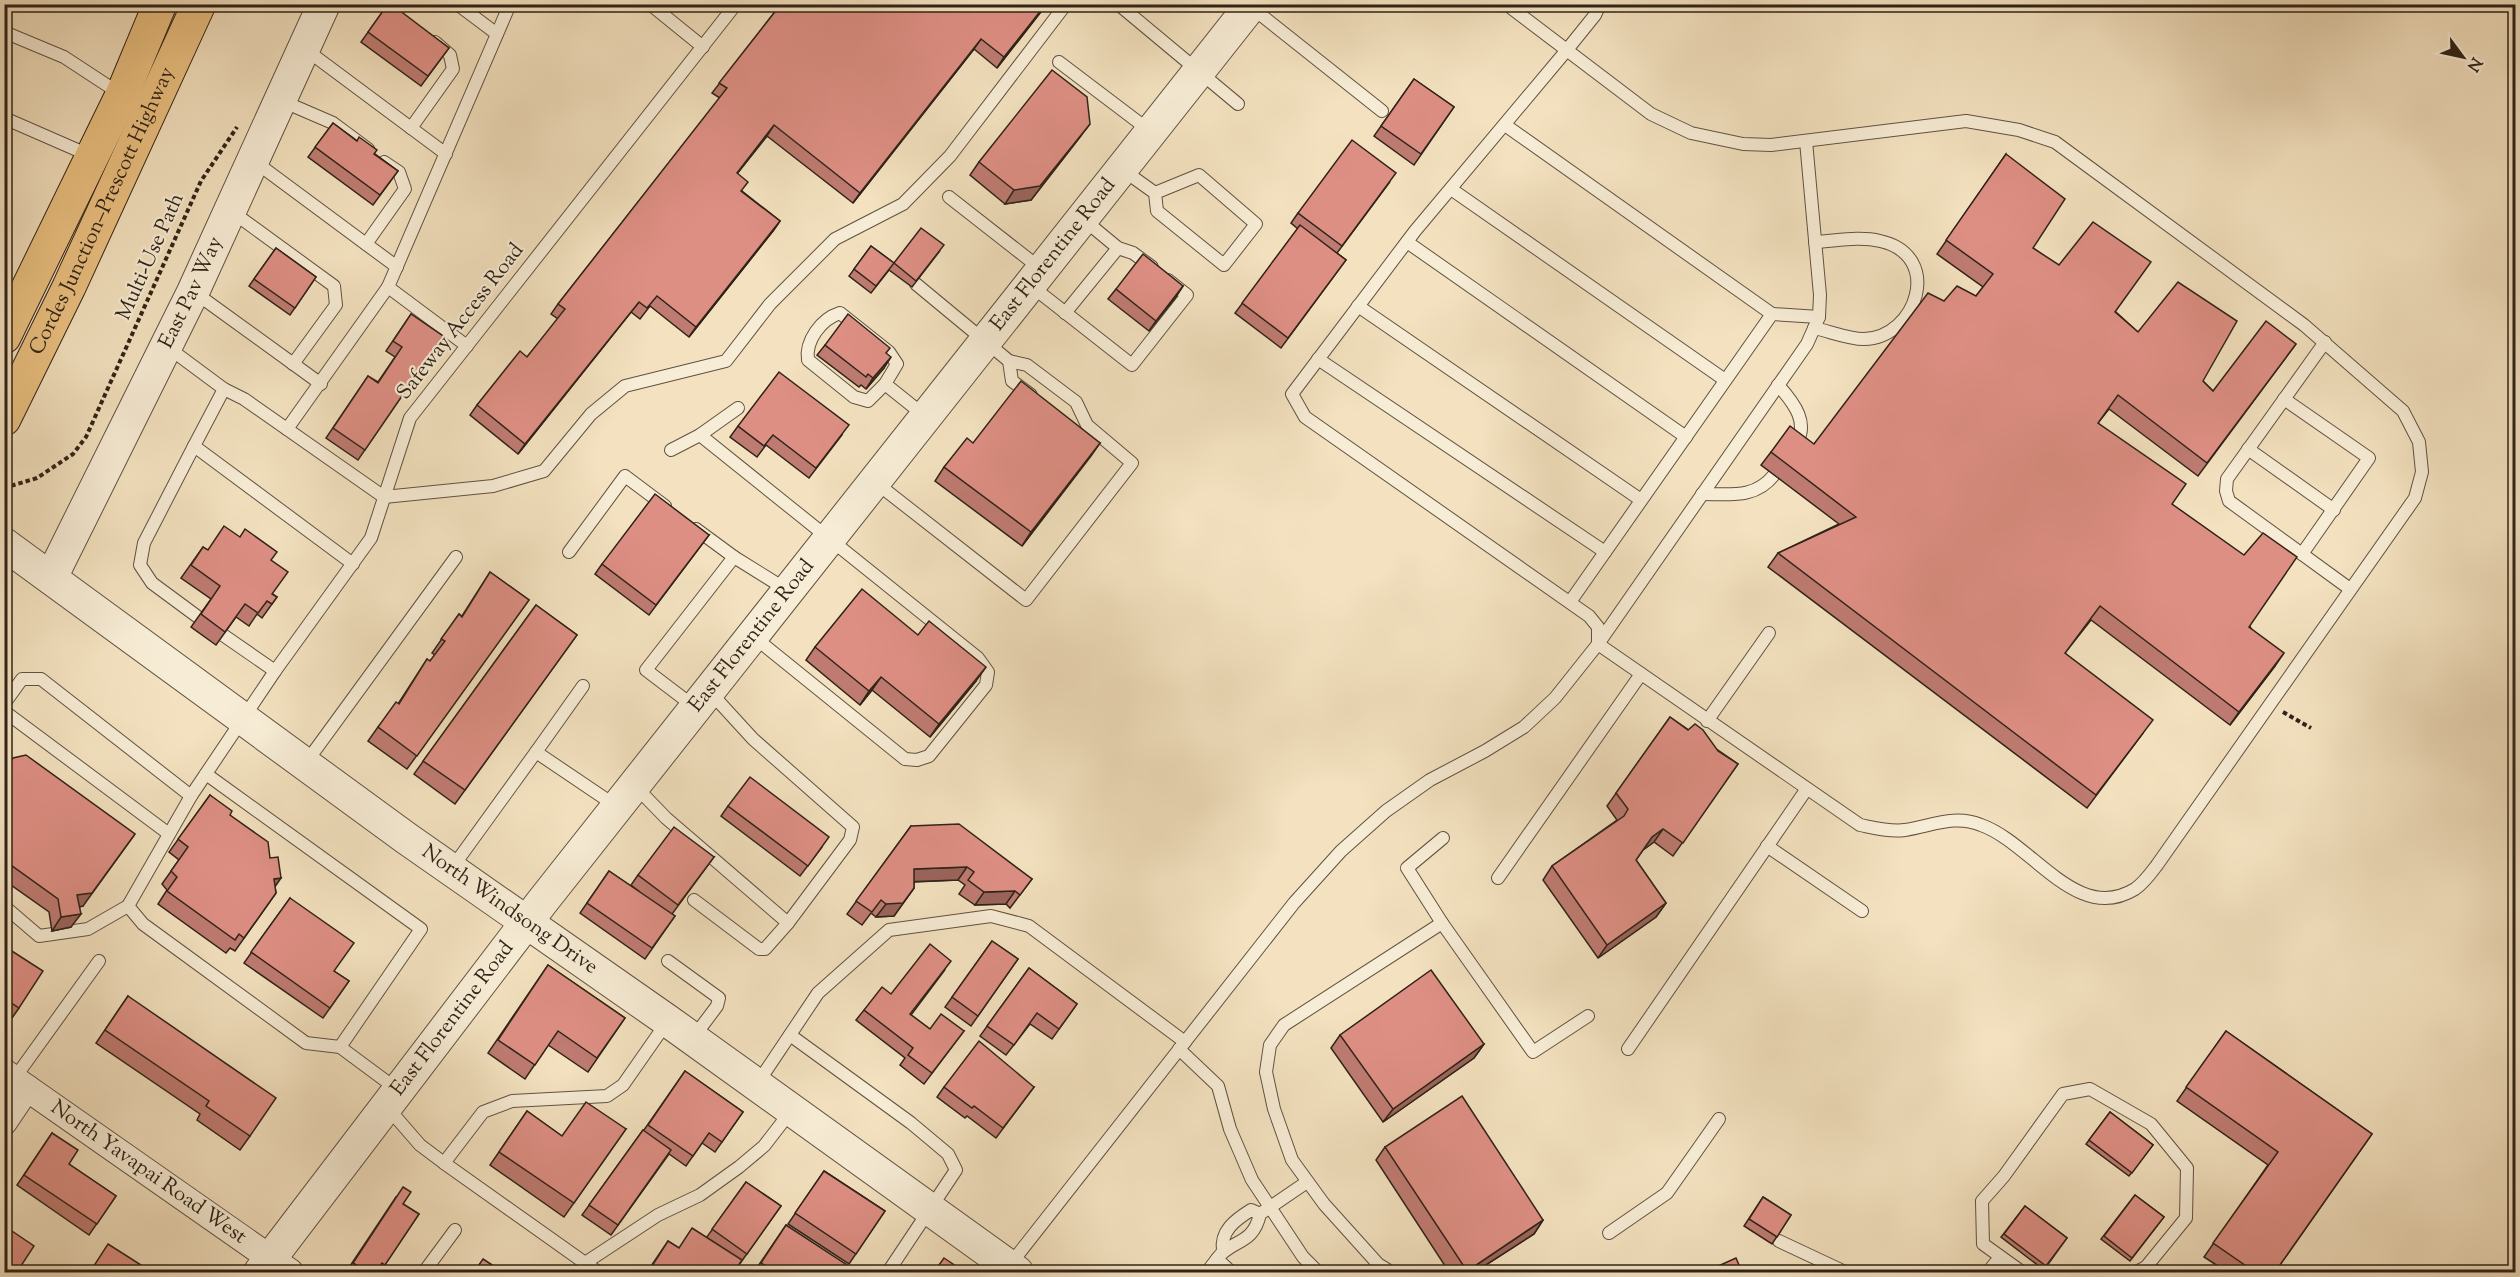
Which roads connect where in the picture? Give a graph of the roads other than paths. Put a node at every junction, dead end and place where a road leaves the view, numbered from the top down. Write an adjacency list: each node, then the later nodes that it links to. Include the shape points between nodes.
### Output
1 (160, 4): 22 (main road, Cordes Junction–Prescott Highway)
2 (199, 4): 70 (main road, Cordes Junction–Prescott Highway)
3 (324, 4): 18 (street, East Pav Way)
4 (457, 4): 13 (lane)
5 (510, 4): 16 (lane)
6 (650, 4): 17 (lane)
7 (736, 4): 17 (lane, Safeway Access Road)
8 (1066, 4): 83 (lane, via 942,164 903,204 835,239 770,304 726,361 625,386 591,414 544,471 493,486)
9 (1118, 4): 21 (lane)
10 (1506, 4): 19 (lane)
11 (1600, 4): 19 (lane)
12 (1251, 6): 21 (street, East Florentine Road); 25 (lane)
13 (471, 9): 16 (lane)
14 (420, 31): 28 (lane, via 450,55 453,69)
15 (4, 32): 22 (lane, via 64,57)
16 (497, 34): 31 (lane)
17 (703, 47): 57 (lane, Safeway Access Road)
18 (305, 49): 23 (street, East Pav Way); 28 (lane)
19 (1566, 51): 27 (lane); 30 (lane, via 1651,114 1691,134 1743,144)
20 (1059, 62): 29 (lane)
21 (1200, 70): 24 (lane); 29 (street, East Florentine Road)
22 (122, 95): 32 (main road, Cordes Junction–Prescott Highway)
23 (281, 101): 33 (street, East Pav Way); 42 (lane, via 333,123 404,179 405,189)
24 (1238, 104)
25 (1382, 111)
26 (7, 124): 32 (lane)
27 (1505, 125): 35 (lane); 51 (lane)
28 (411, 128): 31 (lane)
29 (1151, 132): 34 (street, East Florentine Road)
30 (1806, 141): 41 (lane); 55 (lane, via 1966,122 2019,130 2055,142)
31 (446, 154): 44 (lane)
32 (92, 157): 53 (main road, Cordes Junction–Prescott Highway)
33 (254, 161): 38 (street, East Pav Way); 42 (lane)
34 (1122, 169): 36 (lane); 39 (street, East Florentine Road)
35 (1451, 189): 40 (lane); 61 (lane)
36 (1155, 193): 36 (lane, via 1157,211 1224,265 1257,224 1199,175)
37 (949, 197): 45 (lane)
38 (231, 211): 48 (street, East Pav Way); 60 (lane, via 334,286 336,305)
39 (1083, 219): 43 (lane); 45 (street, East Florentine Road)
40 (1407, 242): 49 (lane); 75 (lane)
41 (1815, 243): 52 (lane, via 1820,295); 52 (lane, via 1881,241 1911,259 1919,284 1913,305 1884,335 1863,339)
42 (366, 244): 44 (lane)
43 (1118, 249): 50 (lane); 50 (lane, via 1133,253 1187,295 1132,365)
44 (397, 267): 47 (lane)
45 (1036, 278): 50 (lane); 54 (street, East Florentine Road)
46 (916, 284): 54 (lane)
47 (388, 287): 57 (lane); 62 (lane)
48 (193, 292): 56 (street, East Pav Way); 60 (lane)
49 (1359, 306): 58 (lane); 84 (lane)
50 (1065, 313)
51 (1772, 314): 52 (lane); 61 (lane)
52 (1816, 323): 64 (lane, via 1807,344)
53 (4, 337)
54 (986, 341): 59 (lane); 69 (street, East Florentine Road)
55 (2325, 342): 66 (lane); 95 (lane, via 2403,411 2419,442 2422,472 2415,498)
56 (166, 346): 65 (lane); 94 (street, East Pav Way)
57 (467, 346): 83 (lane, Safeway Access Road, via 410,418)
58 (1318, 359): 89 (lane); 97 (lane, via 1292,394 1305,417)
59 (1010, 361): 67 (lane, via 1012,381); 72 (lane, via 1027,365 1076,402)
60 (293, 364): 62 (lane)
61 (1725, 380): 75 (lane)
62 (321, 384): 73 (lane)
63 (885, 384): 63 (lane, via 897,364 889,352 840,313 832,315 811,338 806,350 808,360 854,397 868,401); 69 (lane)
64 (1778, 385): 77 (lane, via 1793,402 1802,423 1800,440); 82 (lane)
65 (224, 389): 73 (lane); 76 (lane)
66 (2284, 399): 78 (lane); 85 (lane, via 2369,458)
67 (1045, 406)
68 (738, 408): 74 (lane)
69 (926, 417): 81 (street, East Florentine Road)
70 (4, 418)
71 (1070, 421): 72 (lane)
72 (1087, 425): 81 (lane, via 1132,464 1026,600)
73 (287, 429): 83 (lane)
74 (700, 435): 79 (lane); 86 (lane)
75 (1686, 437): 84 (lane)
76 (194, 446): 93 (lane); 98 (lane, via 144,543 140,566 152,583)
77 (1793, 448)
78 (2248, 449): 85 (lane); 90 (lane, via 2227,478 2229,501)
79 (671, 450)
80 (1774, 475): 82 (lane, via 1764,487 1740,494)
81 (874, 482): 86 (street, East Florentine Road)
82 (1702, 494): 102 (lane)
83 (384, 497): 93 (lane, Safeway Access Road, via 371,538)
84 (1641, 500): 89 (lane)
85 (2334, 510): 90 (lane)
86 (828, 540): 96 (street, East Florentine Road); 101 (lane, via 978,658 988,672 986,685 979,694 929,756 905,759)
87 (4, 544): 94 (street, North Windsong Drive)
88 (569, 552): 92 (lane, via 625,476)
89 (1605, 552): 97 (lane)
90 (2302, 554): 95 (lane)
91 (456, 557): 112 (lane)
92 (734, 557): 96 (lane); 106 (lane, via 646,670)
93 (353, 564): 103 (lane, Safeway Access Road)
94 (51, 578): 109 (street, North Windsong Drive)
95 (2350, 589): 114 (lane, via 2157,865 2137,888 2111,899 2094,899 2075,890 1982,825 1952,819 1888,831 1860,825)
96 (788, 591): 101 (street, East Florentine Road)
97 (1570, 602): 102 (lane, via 1598,627)
98 (198, 617)
99 (1769, 633): 110 (lane)
100 (223, 634): 103 (lane)
101 (753, 636): 106 (street, East Florentine Road)
102 (1598, 644): 104 (lane); 134 (lane, via 1555,698 1524,727 1430,780 1386,811 1341,851 1294,903)
103 (275, 671): 109 (lane, Safeway Access Road)
104 (1641, 674): 110 (lane); 121 (lane)
105 (583, 686): 111 (lane)
106 (702, 699): 116 (street, East Florentine Road); 127 (lane, via 853,827 850,840)
107 (4, 704): 115 (lane, via 22,679 41,679)
108 (4, 711): 117 (lane)
109 (243, 719): 112 (street, North Windsong Drive); 113 (lane, Safeway Access Road)
110 (1707, 721): 114 (lane)
111 (536, 752): 116 (lane); 120 (lane)
112 (305, 764): 120 (street, North Windsong Drive)
113 (206, 774): 115 (lane, Safeway Access Road); 135 (lane, via 421,929)
114 (1806, 790): 119 (lane)
115 (191, 796): 117 (lane, Safeway Access Road)
116 (626, 796): 126 (street, East Florentine Road); 127 (lane, via 666,818)
117 (169, 834): 124 (lane, Safeway Access Road)
118 (1443, 838): 128 (lane, via 1407,868)
119 (1767, 846): 125 (lane); 136 (lane)
120 (451, 869): 126 (street, North Windsong Drive)
121 (1498, 878)
122 (694, 900): 127 (lane, via 759,949 765,949)
123 (4, 906): 124 (lane, via 39,936 88,928)
124 (128, 906): 135 (lane, via 143,924 306,1043)
125 (1862, 910)
126 (526, 923): 132 (street, North Windsong Drive); 139 (street, East Florentine Road)
127 (788, 923)
128 (1442, 923): 131 (lane, via 1533,1052); 144 (lane, via 1284,1024 1270,1045 1266,1072 1274,1109 1292,1160)
129 (99, 961): 137 (lane)
130 (668, 961): 132 (lane, via 719,998 717,1006)
131 (1588, 1016)
132 (680, 1030): 138 (street, North Windsong Drive); 143 (lane, via 607,1096 512,1101 483,1113)
133 (790, 1035): 134 (lane, via 818,993 889,930 991,916 1029,926); 138 (lane); 146 (lane, via 948,1154 956,1170)
134 (1182, 1046): 145 (lane, via 1218,1086 1230,1129); 154 (lane)
135 (340, 1047): 139 (lane)
136 (1628, 1049)
137 (15, 1080): 142 (street); 153 (street, North Yavapai Road West)
138 (756, 1085): 140 (street, North Windsong Drive)
139 (392, 1098): 143 (lane, via 420,1145); 153 (street, East Florentine Road)
140 (791, 1110): 146 (street, North Windsong Drive); 152 (lane, via 764,1146 739,1167 700,1195 658,1215)
141 (1719, 1119): 148 (lane, via 1667,1193)
142 (4, 1122)
143 (444, 1162): 152 (lane)
144 (1307, 1182): 145 (lane); 162 (lane, via 1378,1264)
145 (1265, 1210): 150 (lane, via 1257,1228); 150 (lane, via 1251,1210 1226,1230); 161 (lane)
146 (930, 1211): 154 (street, North Windsong Drive); 158 (lane)
147 (455, 1230): 156 (lane)
148 (1609, 1233)
149 (1779, 1241): 163 (lane)
150 (1220, 1255): 159 (lane); 160 (lane)
151 (2000, 1257): 155 (lane, via 1983,1244 1982,1201 2063,1094 2090,1089 2151,1124 2187,1168 2186,1218); 164 (lane); 165 (lane)
152 (585, 1263): 157 (lane)
153 (273, 1268)
154 (1013, 1270)
155 (2147, 1270)
156 (424, 1272)
157 (598, 1272)
158 (888, 1272)
159 (1207, 1272)
160 (1231, 1272)
161 (1318, 1272)
162 (1391, 1272)
163 (1845, 1272)
164 (1988, 1272)
165 (2022, 1272)

